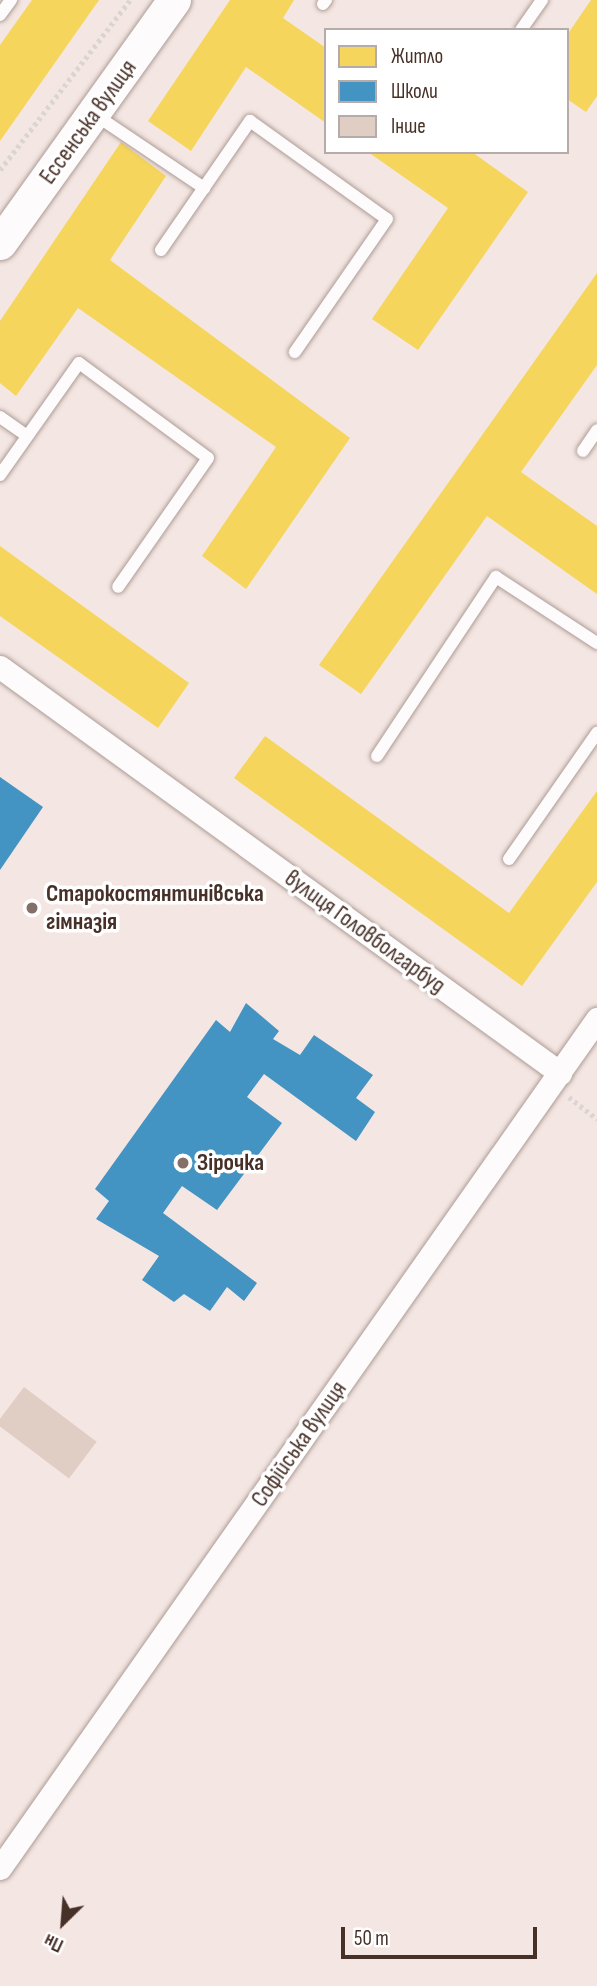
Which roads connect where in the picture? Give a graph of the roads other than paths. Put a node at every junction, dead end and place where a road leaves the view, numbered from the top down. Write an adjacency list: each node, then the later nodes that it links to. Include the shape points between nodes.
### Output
1 (11, 0): 4 (lane)
2 (174, 0): 6 (street, Ессенська вулиця)
3 (542, 0): 5 (lane)
4 (0, 15)
5 (522, 28)
6 (94, 114): 7 (lane); 8 (street, Ессенська вулиця)
7 (204, 188): 9 (lane); 10 (lane, via 250,121 387,219)
8 (0, 243)
9 (161, 250)
10 (295, 352)
11 (0, 417): 13 (lane)
12 (597, 430): 14 (lane)
13 (27, 436): 15 (lane); 16 (lane, via 79,363 208,458)
14 (583, 451)
15 (0, 475)
16 (118, 587)
17 (597, 643): 20 (lane, via 496,577)
18 (0, 667): 23 (street, вулиця Головболгарбуд)
19 (597, 733): 21 (lane)
20 (377, 756)
21 (509, 859)
22 (597, 1019): 23 (street, Софійська вулиця)
23 (562, 1084): 24 (street, Софійська вулиця)
24 (0, 1868)

